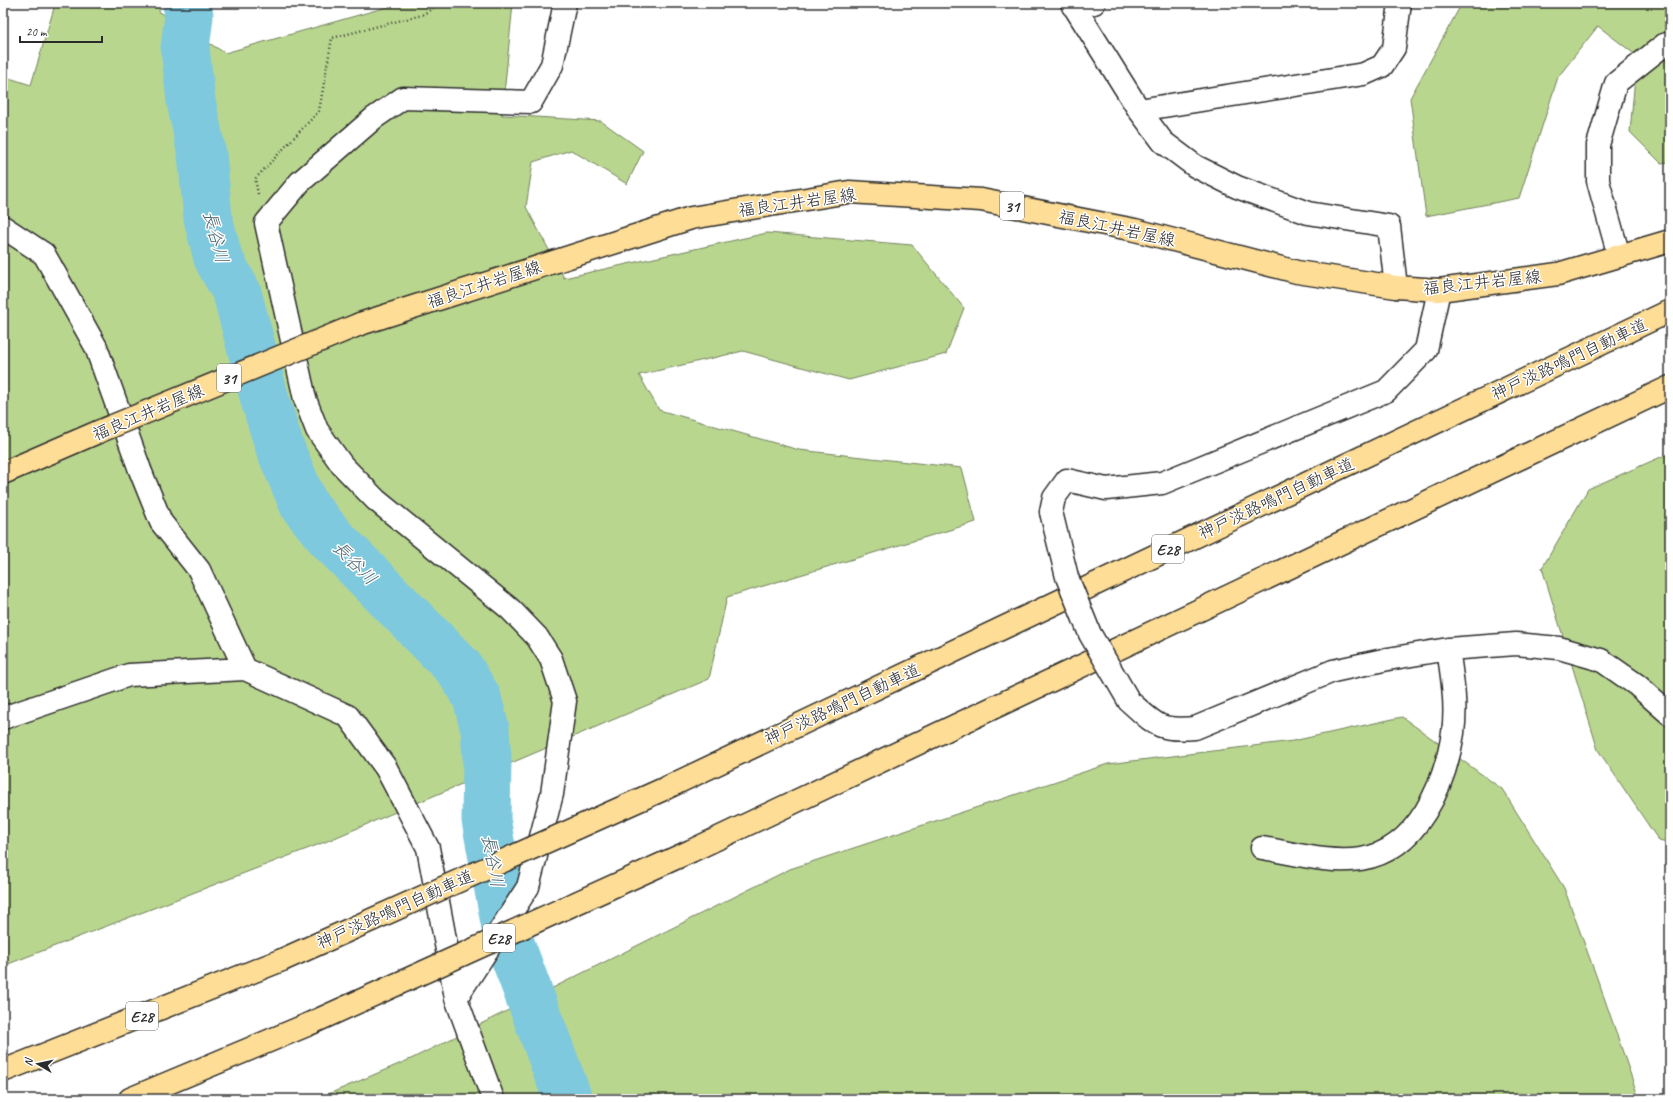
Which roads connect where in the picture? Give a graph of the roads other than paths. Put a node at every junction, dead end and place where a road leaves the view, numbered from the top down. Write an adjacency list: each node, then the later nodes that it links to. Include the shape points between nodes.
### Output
1 (565, 3): 19 (street, via 552,65 531,102 403,98 374,118 300,182 266,223 305,399 317,430 342,465 376,500 510,609 537,637 551,659 565,701 552,794 528,887)
2 (1400, 3): 5 (street, via 1394,48 1382,66 1364,74)
3 (1080, 4): 5 (street)
4 (1670, 43): 8 (street, via 1616,83 1598,145 1598,181)
5 (1139, 110): 9 (street, via 1163,142 1195,166 1237,187 1308,213 1389,226)
6 (3, 227): 15 (street, via 44,254 96,347 161,522 199,570)
7 (1670, 241): 8 (main road, 福良江井岩屋線 / 31)
8 (1619, 256): 10 (main road, 福良江井岩屋線 / 31, via 1558,274)
9 (1396, 287): 10 (main road, 福良江井岩屋線 / 31); 13 (main road, 福良江井岩屋線 / 31, bridge, via 1298,272 1135,230 980,200 849,192 691,218 360,324)
10 (1439, 290): 14 (street, bridge, via 1426,350 1386,391 1162,483 1106,489 1068,480 1054,498 1051,512 1067,577 1090,634 1129,701 1155,724 1174,730 1195,728 1333,671)
11 (1670, 311): 20 (main road, 神戸淡路鳴門自動車道 / E28, bridge, via 666,788 282,960)
12 (1670, 387): 21 (main road, E28, bridge, via 691,851 307,1025)
13 (3, 473)
14 (1448, 649): 16 (street, via 1516,644 1559,648 1594,658 1637,685); 18 (street, via 1454,690 1453,733 1440,784 1418,823 1391,849 1361,859 1327,859)
15 (245, 669): 17 (street, via 129,674); 19 (street, via 348,716 386,768 428,848)
16 (1670, 714)
17 (3, 718)
18 (1262, 848)
19 (456, 998): 22 (street)
20 (3, 1071)
21 (130, 1099)
22 (492, 1099)

